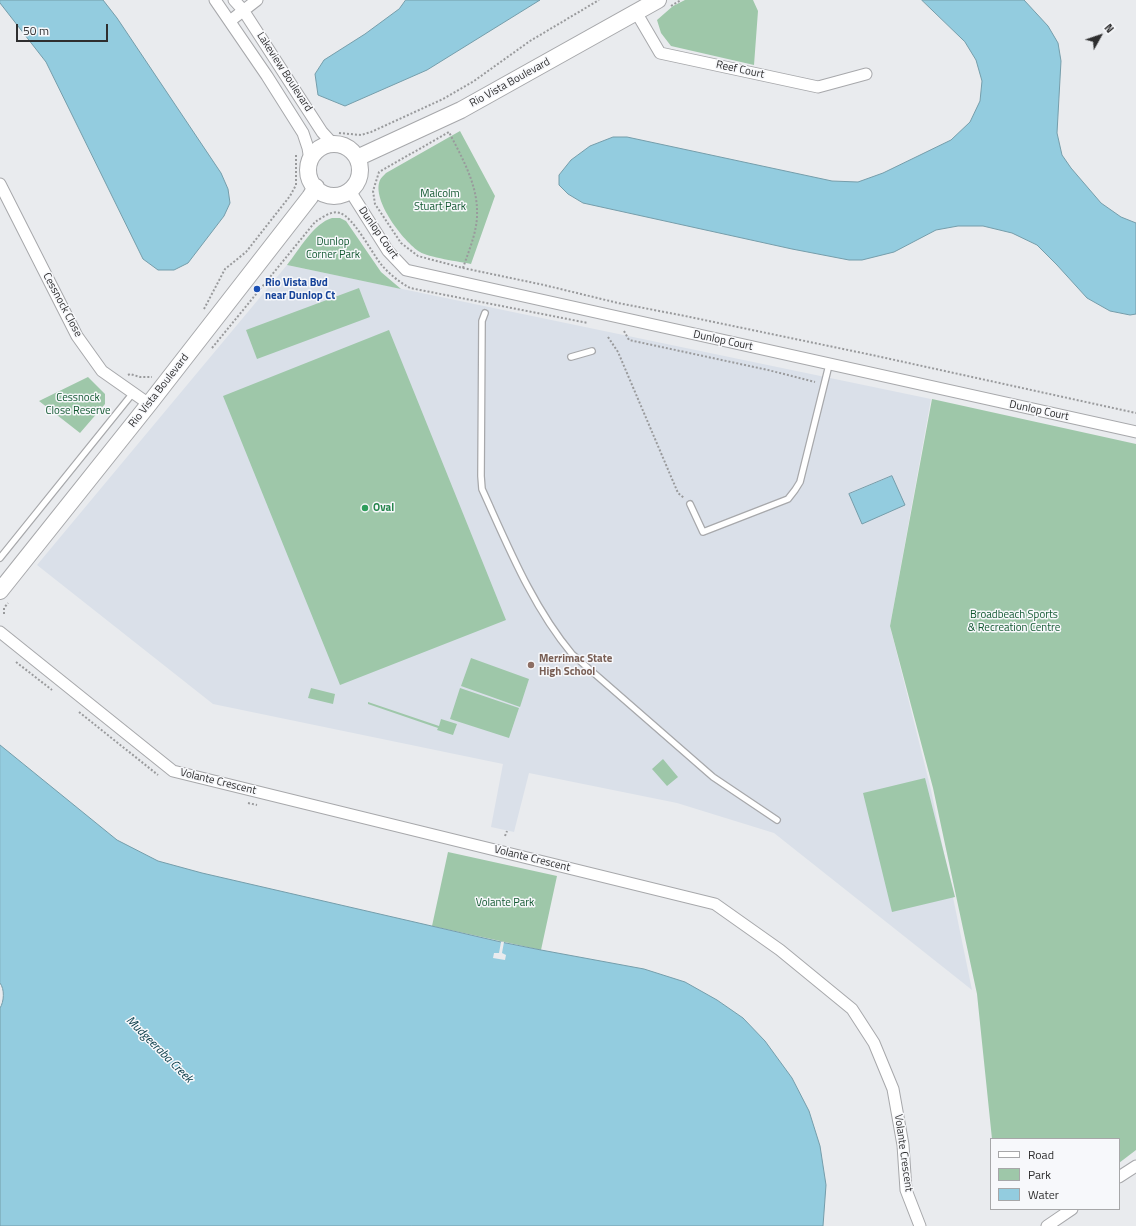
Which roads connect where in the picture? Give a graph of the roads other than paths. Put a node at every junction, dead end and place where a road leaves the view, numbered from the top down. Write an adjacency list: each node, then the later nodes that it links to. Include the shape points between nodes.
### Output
1 (215, 0): 7 (street)
2 (234, 0): 5 (street, Lakeview Boulevard)
3 (257, 0): 5 (street)
4 (658, 0): 6 (street, Rio Vista Boulevard)
5 (243, 10): 7 (street); 9 (street, Lakeview Boulevard, via 322,132)
6 (636, 12): 8 (street, Reef Court, via 660,53 818,87); 10 (street, Rio Vista Boulevard, via 462,110)
7 (230, 21): 11 (street, via 303,133)
8 (866, 74)
9 (335, 138): 10 (street); 11 (street, via 316,152)
10 (357, 158): 14 (street, via 360,176)
11 (310, 160): 13 (street, via 310,179)
12 (0, 184): 19 (street, Cessnock Close, via 77,336 102,371)
13 (316, 187): 14 (street, via 332,196); 20 (street, Rio Vista Boulevard)
14 (350, 191): 18 (street, Dunlop Court, via 388,251 406,270)
15 (485, 313): 26 (lane, via 482,321 482,489 518,568 537,601 558,637 572,654 713,777)
16 (592, 351): 17 (lane)
17 (572, 357)
18 (829, 365): 21 (street, Dunlop Court); 22 (lane, via 800,482 788,499 703,532)
19 (133, 393): 20 (street, Cessnock Close); 23 (lane, Rio Vista Boulevard)
20 (149, 404): 24 (street, Rio Vista Boulevard)
21 (1136, 432)
22 (690, 504)
23 (0, 558)
24 (6, 595)
25 (0, 632): 30 (street, Volante Crescent, via 173,771 715,904 780,950 852,1009 874,1043 893,1089 903,1145 906,1190)
26 (777, 820)
27 (1136, 1166): 28 (street)
28 (1120, 1176)
29 (1071, 1210): 31 (street)
30 (920, 1226)
31 (1047, 1226)

